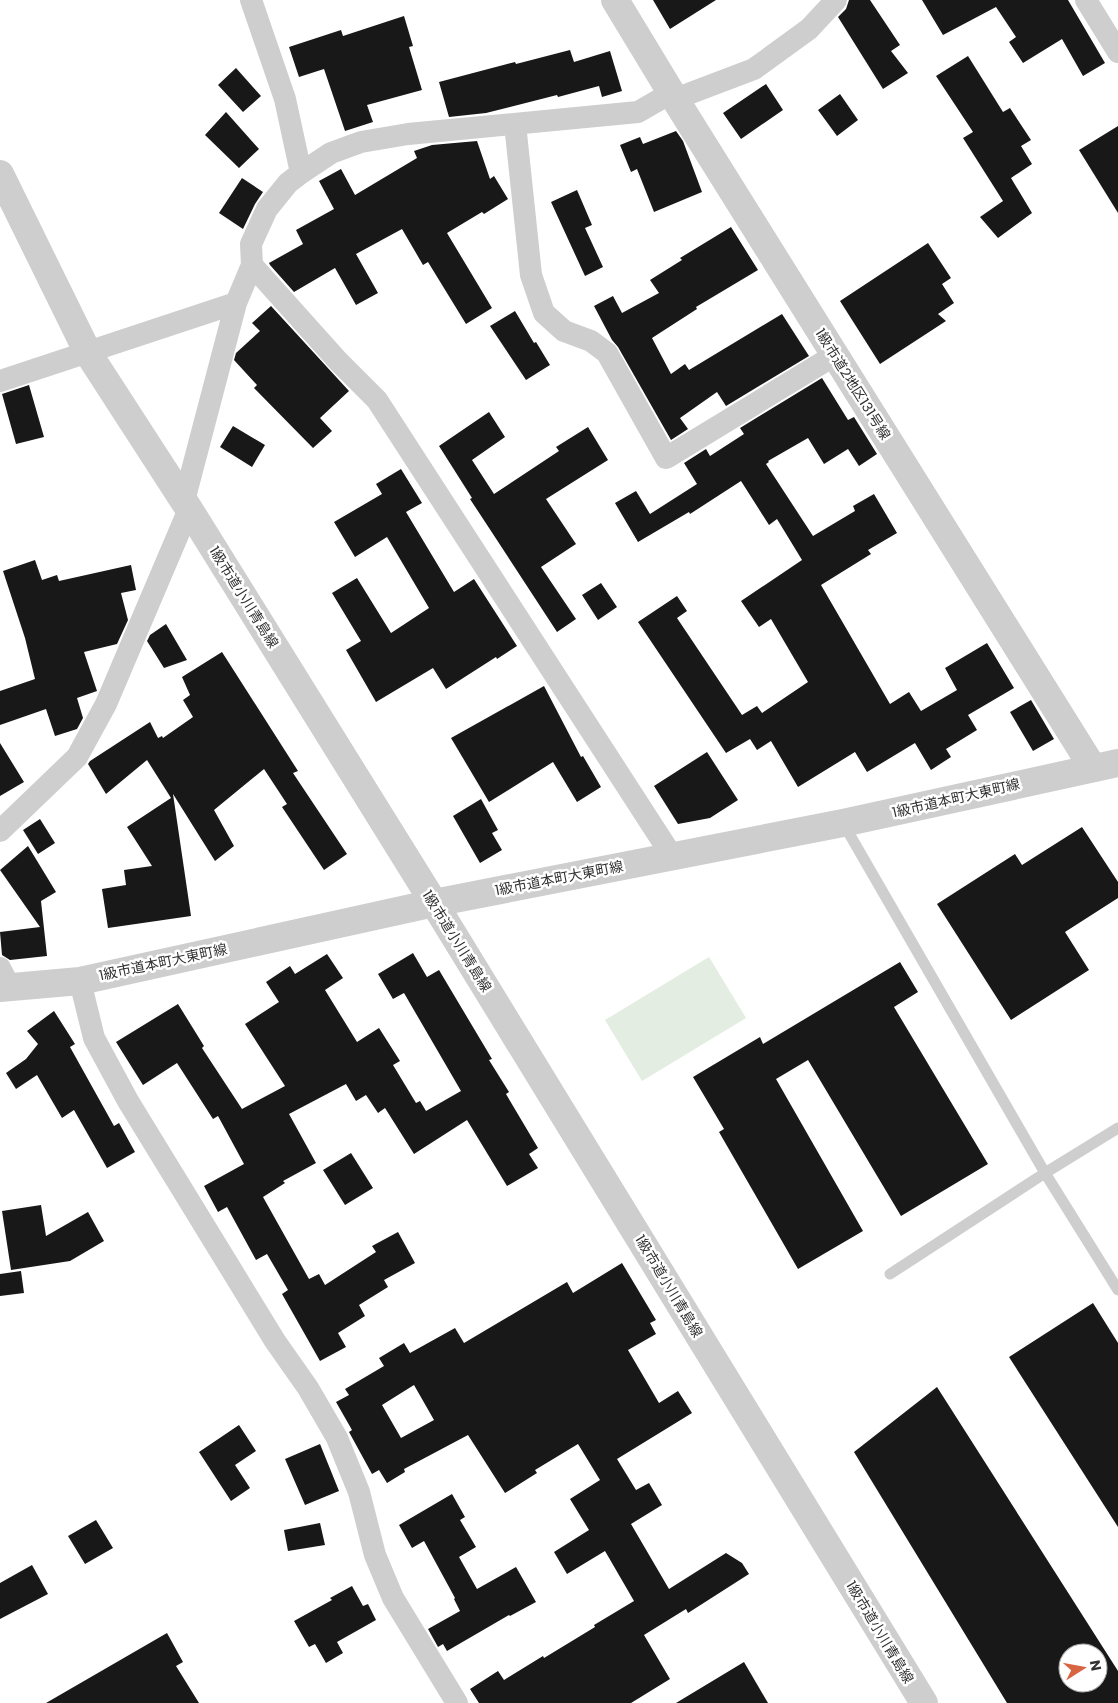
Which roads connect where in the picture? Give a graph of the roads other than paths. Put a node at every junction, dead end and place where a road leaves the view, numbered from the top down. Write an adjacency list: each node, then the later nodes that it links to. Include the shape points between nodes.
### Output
1 (251, 0): 8 (street, via 285,99)
2 (615, 0): 6 (street, 1級市道2地区131号線)
3 (836, 0): 6 (street, via 809,29 754,70)
4 (1086, 0): 5 (street)
5 (1118, 52)
6 (673, 96): 7 (street, via 638,112); 13 (street, 1級市道2地区131号線)
7 (514, 124): 8 (street, via 361,142 331,154); 13 (street, via 530,275 544,313 564,331 591,341 607,353 666,458)
8 (301, 173): 10 (street, via 288,183 267,209 251,244)
9 (0, 174): 12 (street, 1級市道小川青島線)
10 (252, 265): 11 (street); 19 (street, via 377,400)
11 (236, 303): 12 (street); 15 (street)
12 (88, 353): 14 (street); 15 (street, 1級市道小川青島線)
13 (835, 355): 16 (street, 1級市道2地区131号線)
14 (0, 381)
15 (187, 505): 18 (street, via 106,704 77,757); 20 (street, 1級市道小川青島線)
16 (1105, 766): 17 (street, 1級市道本町大東町線)
17 (844, 823): 19 (street, 1級市道本町大東町線); 24 (lane)
18 (0, 831)
19 (672, 856): 20 (street, 1級市道本町大東町線)
20 (434, 903): 21 (street, 1級市道本町大東町線); 28 (street, 1級市道小川青島線)
21 (80, 980): 22 (street, 1級市道本町大東町線); 27 (street, via 94,1038 128,1101 337,1438 359,1492 375,1555 393,1598)
22 (3, 981)
23 (1118, 1128): 24 (lane)
24 (1045, 1173): 25 (lane); 26 (lane)
25 (890, 1274)
26 (1118, 1290)
27 (457, 1703)
28 (924, 1703)

